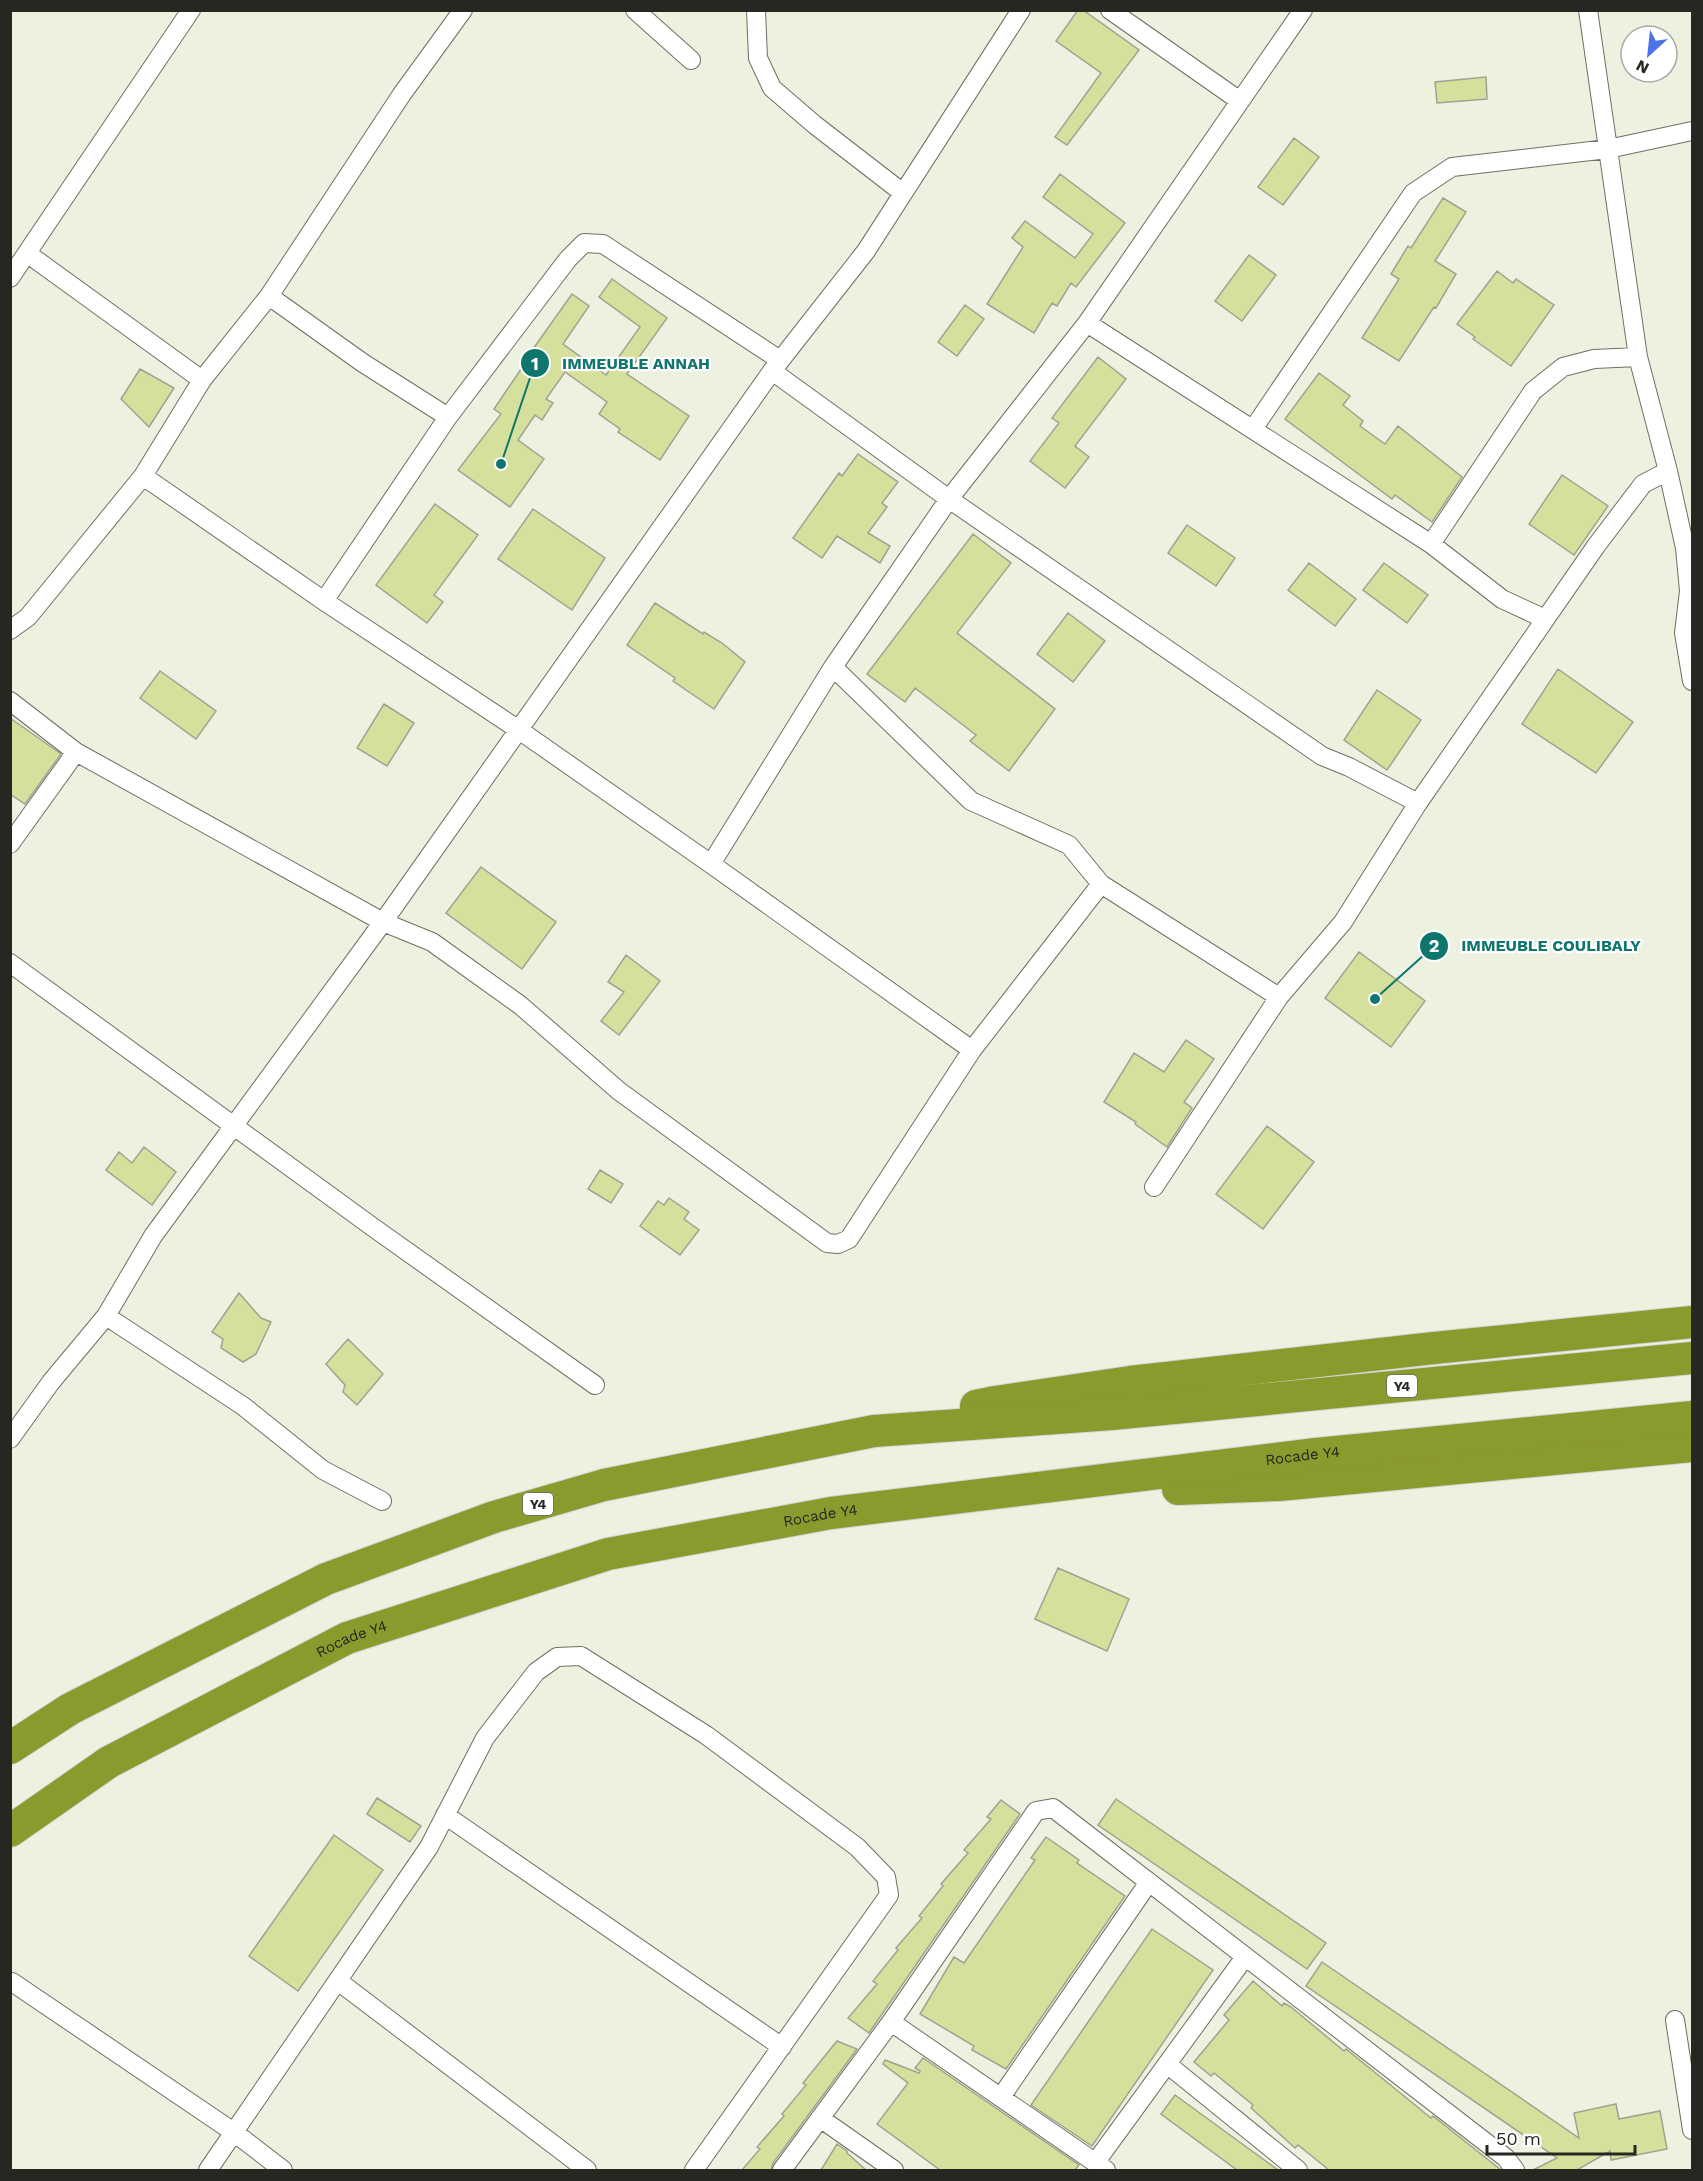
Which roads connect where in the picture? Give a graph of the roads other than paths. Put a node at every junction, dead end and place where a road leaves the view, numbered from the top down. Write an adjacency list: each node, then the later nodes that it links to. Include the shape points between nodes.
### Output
1 (191, 10): 14 (street)
2 (463, 10): 16 (street, via 402,94)
3 (635, 10): 9 (street)
4 (756, 10): 13 (street, via 758,58 772,88)
5 (1021, 10): 13 (street)
6 (1110, 10): 10 (street)
7 (1303, 10): 10 (street)
8 (1588, 10): 12 (street)
9 (692, 60)
10 (1240, 101): 17 (street)
11 (1692, 131): 12 (street)
12 (1608, 148): 18 (street); 22 (street, via 1452,167 1413,193)
13 (903, 193): 19 (street, via 866,251)
14 (28, 254): 15 (street); 20 (street)
15 (10, 278)
16 (269, 296): 20 (street); 21 (street)
17 (1087, 323): 22 (street); 25 (street)
18 (1638, 357): 23 (street); 26 (street, via 1594,359 1563,367 1533,391)
19 (776, 366): 21 (street, via 603,244 584,243); 25 (street); 33 (street)
20 (202, 380): 24 (street)
21 (448, 417): 27 (street)
22 (1252, 429): 26 (street)
23 (1668, 471): 28 (street, via 1643,484); 31 (street, via 1685,548 1689,591 1684,633)
24 (143, 476): 27 (street); 29 (street, via 28,617)
25 (949, 499): 30 (street); 35 (street, via 1322,756)
26 (1431, 544): 28 (street, via 1502,598)
27 (324, 601): 33 (street)
28 (1545, 619): 35 (street)
29 (10, 630)
30 (833, 667): 37 (street); 38 (street, via 970,801 1069,845)
31 (1692, 681)
32 (10, 701): 34 (street)
33 (519, 730): 37 (street); 39 (street)
34 (76, 752): 36 (street); 39 (street)
35 (1418, 803): 41 (street, via 1343,922)
36 (10, 844)
37 (711, 864): 42 (street)
38 (1101, 884): 41 (street); 42 (street)
39 (383, 922): 42 (street, via 432,942 520,1005 619,1090 827,1243 849,1239); 43 (street)
40 (10, 963): 43 (street)
41 (1279, 997): 44 (street)
42 (972, 1050)
43 (232, 1126): 45 (street, via 153,1236); 48 (street)
44 (1154, 1187)
45 (106, 1316): 51 (street); 54 (street, via 243,1406 323,1470)
46 (1690, 1323): 50 (highway, via 1130,1382 995,1401)
47 (1692, 1358): 50 (highway, Y4, via 1124,1413)
48 (595, 1385)
49 (1692, 1417): 53 (highway, Rocade Y4, via 1316,1454)
50 (874, 1431): 55 (highway, Y4, via 604,1485 494,1517 326,1580 70,1709)
51 (10, 1439)
52 (1692, 1446): 53 (highway, via 1278,1485)
53 (949, 1498): 57 (highway, Rocade Y4, via 831,1513 608,1554 347,1638 109,1762)
54 (382, 1501)
55 (10, 1748)
56 (445, 1815): 60 (street, via 429,1847); 64 (street); 64 (street, via 485,1738 536,1672 557,1657 581,1656 706,1735 857,1847 886,1877 889,1895)
57 (10, 1832)
58 (1149, 1882): 59 (street); 63 (street, via 1053,1808 1036,1811); 66 (street)
59 (1245, 1957): 65 (street); 78 (street, via 1506,2158)
60 (338, 1981): 69 (street); 73 (street)
61 (12, 1982): 69 (street)
62 (1675, 2020): 68 (street)
63 (891, 2022): 66 (street); 67 (street)
64 (782, 2047): 74 (street)
65 (1167, 2064): 70 (street); 77 (street)
66 (1001, 2097): 70 (street)
67 (820, 2118): 75 (street); 76 (street)
68 (1692, 2130)
69 (235, 2133): 71 (street); 72 (street)
70 (1100, 2167)
71 (208, 2170)
72 (283, 2170)
73 (587, 2170)
74 (694, 2170)
75 (782, 2170)
76 (894, 2170)
77 (1298, 2170)
78 (1515, 2170)

